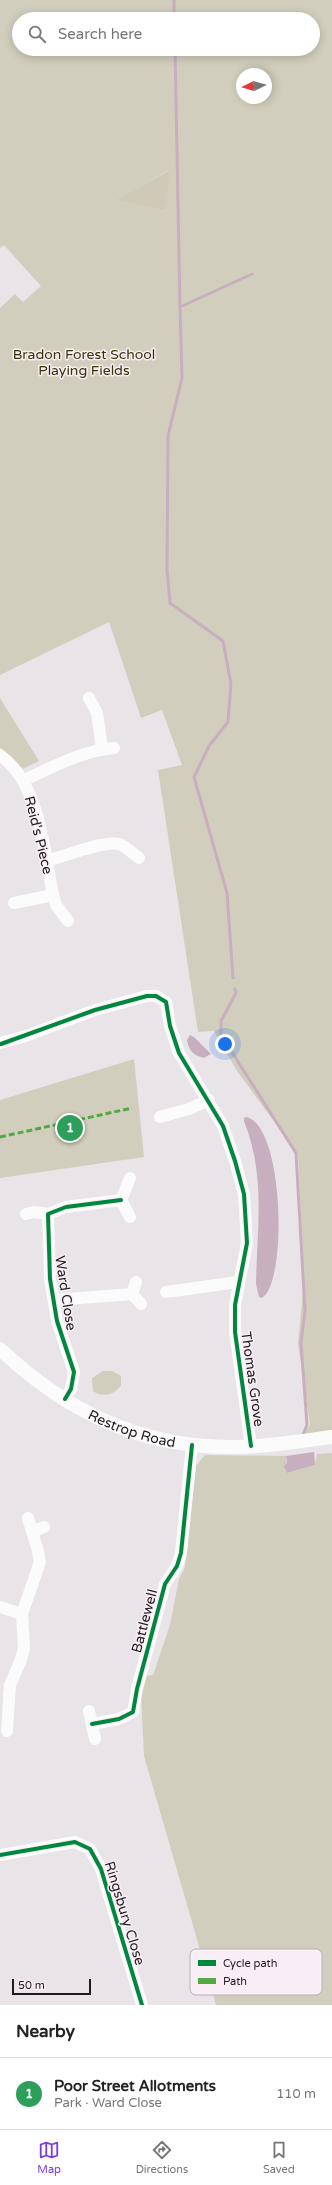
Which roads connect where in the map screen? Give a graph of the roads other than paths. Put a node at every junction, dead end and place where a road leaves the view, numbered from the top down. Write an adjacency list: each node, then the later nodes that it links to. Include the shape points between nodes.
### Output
1 (89, 698): 3 (street, via 97,713 108,748 72,758)
2 (0, 755): 3 (street, Reid's Piece)
3 (24, 780): 5 (street, Reid's Piece, via 36,813)
4 (139, 858): 5 (street, via 115,844 96,846)
5 (46, 861): 6 (street, Reid's Piece)
6 (53, 895): 7 (street); 8 (street, Reid's Piece, via 56,905)
7 (14, 904)
8 (68, 920)
9 (1, 1043): 10 (street, Thomas Grove, via 95,1010 147,996 156,996 166,1002 170,1026 179,1053)
10 (209, 1100): 11 (street); 18 (street, Thomas Grove, via 223,1126 244,1194 247,1243)
11 (160, 1117)
12 (130, 1178): 13 (street)
13 (121, 1200): 15 (street, via 66,1207); 16 (street)
14 (26, 1214): 15 (street)
15 (48, 1214): 21 (street, Ward Close, via 48,1270)
16 (130, 1217)
17 (136, 1282): 20 (street)
18 (238, 1282): 19 (street); 27 (street, Thomas Grove, via 235,1305 236,1332)
19 (166, 1292)
20 (132, 1294): 21 (street, Ward Close); 22 (street)
21 (54, 1300): 24 (street, Ward Close, via 56,1321 74,1372 71,1388)
22 (141, 1304)
23 (0, 1349): 24 (street, Restrop Road, via 27,1373)
24 (65, 1399): 26 (street, Restrop Road, via 137,1435)
25 (332, 1437): 27 (street, Restrop Road)
26 (192, 1446): 27 (street, Restrop Road); 35 (street, Battlewell, via 181,1553 177,1566 165,1584 137,1689 134,1712 119,1719)
27 (251, 1446)
28 (28, 1518): 30 (street)
29 (44, 1527): 30 (street)
30 (32, 1532): 32 (street, via 40,1562)
31 (0, 1607): 32 (street)
32 (22, 1614): 34 (street, via 24,1649 10,1685)
33 (89, 1711): 35 (street)
34 (10, 1724)
35 (92, 1724): 36 (street)
36 (95, 1739)
37 (0, 1855): 38 (street, Ringsbury Close, via 70,1842 90,1849 101,1869)
38 (142, 2005)

